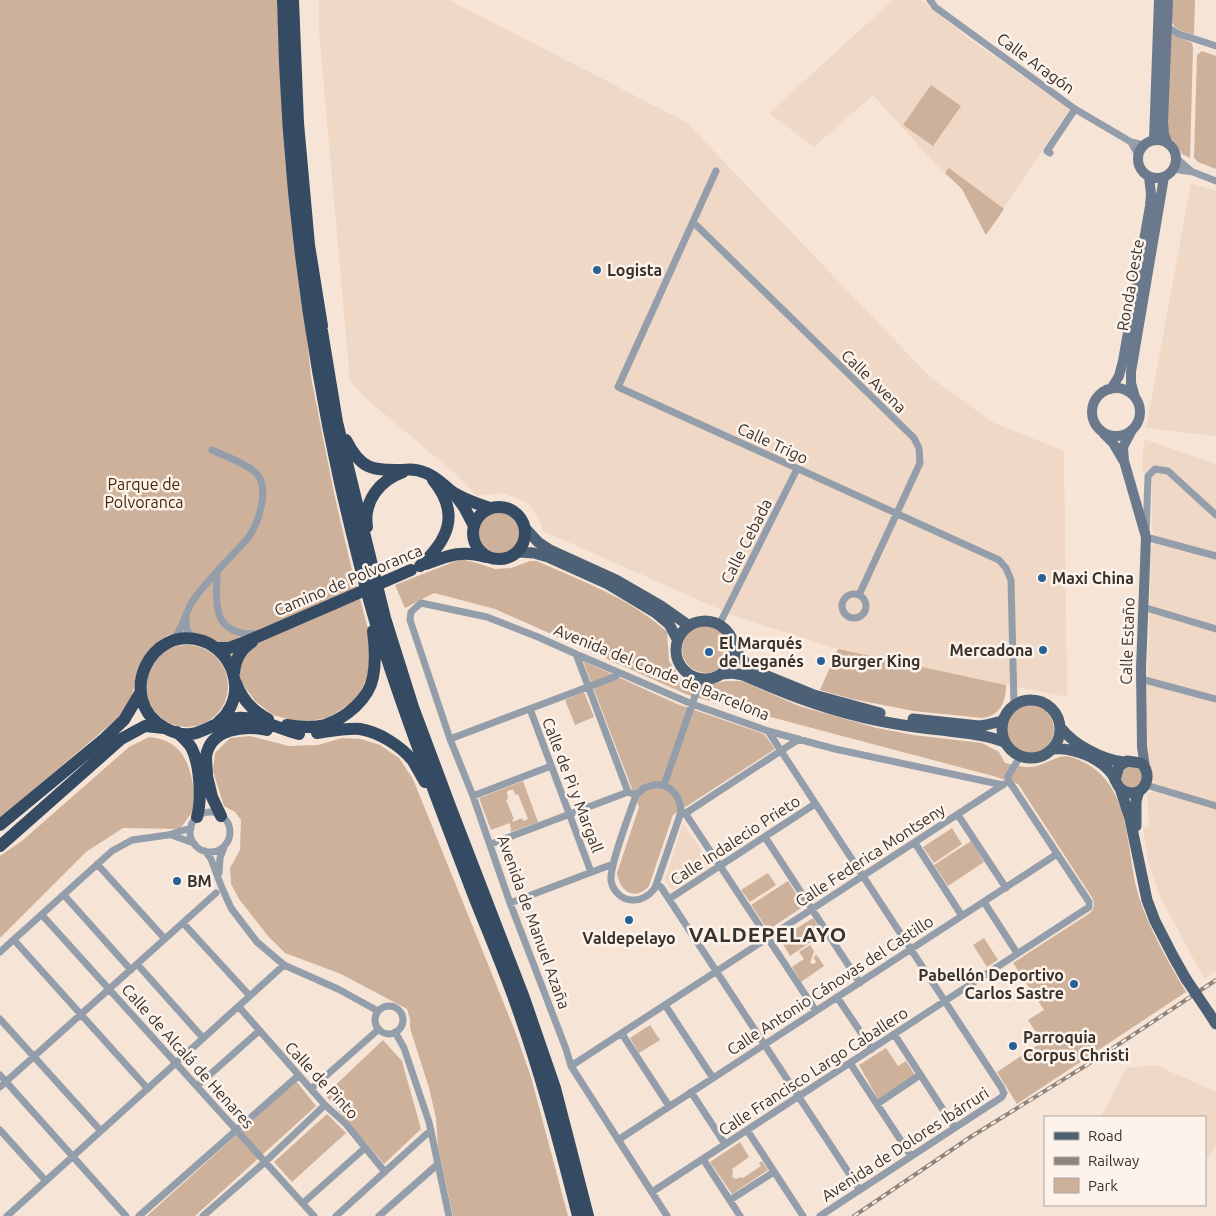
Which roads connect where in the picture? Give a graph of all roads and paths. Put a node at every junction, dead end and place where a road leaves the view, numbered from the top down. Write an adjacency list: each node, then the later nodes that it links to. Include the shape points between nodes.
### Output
1 (283, 0): 37 (highway, via 299,245 327,424)
2 (293, 0): 23 (highway, via 298,123 309,245)
3 (930, 0): 8 (street, Calle Aragón)
4 (1159, 0): 9 (main road)
5 (1168, 0): 6 (main road)
6 (1166, 27): 7 (street); 11 (main road, via 1164,134)
7 (1216, 46)
8 (1075, 108): 10 (street, Calle Aragón); 13 (street, via 1047,151)
9 (1154, 140): 11 (main road); 12 (main road)
10 (1131, 142): 12 (street, Calle Aragón); 14 (street)
11 (1168, 144): 15 (main road)
12 (1144, 145): 14 (main road)
13 (1050, 153)
14 (1138, 155): 19 (main road, via 1140,168)
15 (1176, 158): 16 (main road); 18 (street)
16 (1173, 169): 18 (street); 20 (main road)
17 (716, 171): 22 (street, Calle Trigo)
18 (1193, 172): 21 (street)
19 (1149, 177): 20 (main road); 24 (main road, Ronda Oeste, via 1151,204 1123,362)
20 (1164, 177): 25 (main road, Ronda Oeste, via 1130,372)
21 (1216, 181)
22 (693, 222): 30 (street, Calle Trigo, via 618,387); 35 (street, Calle Avena, via 914,438 919,448 920,463)
23 (320, 319): 31 (highway, via 346,441 355,456 368,466 383,470); 50 (highway, via 337,422)
24 (1111, 389): 25 (main road, via 1124,390); 26 (main road, via 1098,396 1092,410 1095,425)
25 (1135, 397): 27 (main road, via 1141,412)
26 (1100, 430): 27 (main road, via 1115,437); 29 (main road, Calle Estaño)
27 (1131, 432): 29 (main road, Calle Estaño, via 1123,447)
28 (212, 450): 46 (street, via 249,468 261,482 262,491 253,531)
29 (1124, 461): 40 (main road, Calle Estaño)
30 (797, 469): 35 (street, Calle Trigo); 52 (street, Calle Cebada)
31 (411, 470): 32 (highway); 50 (highway, via 384,481 368,511 366,525)
32 (426, 473): 33 (highway); 45 (highway, via 445,499 448,527 435,552)
33 (453, 492): 34 (highway, via 472,503); 38 (highway, via 464,507)
34 (490, 508): 38 (highway, via 477,518); 39 (highway, via 512,510 519,515)
35 (897, 514): 47 (street, Calle Avena); 73 (street, Calle Trigo, via 999,560 1006,568 1011,580)
36 (1216, 515): 40 (street, Calle Estaño, via 1168,471 1155,469 1148,476)
37 (351, 529): 65 (highway, via 352,552 373,631 375,653 373,678 365,695 336,720 324,725 300,727 259,714 241,696); 101 (highway, via 375,622)
38 (473, 529): 42 (highway, via 476,546); 44 (highway, Camino de Polvoranca, via 465,541)
39 (526, 529): 41 (highway, via 526,537); 53 (main road, via 550,550 616,580)
40 (1146, 537): 43 (street); 48 (main road, Calle Estaño)
41 (518, 552): 42 (highway, via 503,560); 56 (main road, via 548,557 615,588 656,613 669,624)
42 (486, 556): 44 (highway, Camino de Polvoranca, via 465,552)
43 (1216, 556)
44 (440, 558): 45 (highway, Camino de Polvoranca)
45 (415, 568): 55 (highway, Camino de Polvoranca, bridge)
46 (217, 573): 49 (street); 55 (street, via 218,613 225,626 238,633)
47 (859, 596)
48 (1143, 607): 54 (street); 67 (main road, Calle Estaño)
49 (187, 610): 57 (street, via 186,629); 58 (street, via 181,628)
50 (385, 618): 213 (highway, via 413,707 555,1088)
51 (410, 620): 61 (street, Avenida del Conde de Barcelona, via 416,607 421,603 429,604 487,617); 81 (street, Avenida de Manuel Azaña)
52 (719, 624): 53 (main road, via 704,621); 60 (main road, via 730,636)
53 (688, 625): 56 (main road)
54 (1216, 629)
55 (266, 633): 59 (highway, Camino de Polvoranca, via 229,648); 65 (highway, Camino de Polvoranca, via 243,650 236,660)
56 (677, 639): 64 (main road, via 675,648 679,665)
57 (198, 640): 58 (highway); 59 (highway)
58 (171, 642): 69 (highway, via 150,657 140,680)
59 (216, 648): 65 (highway, via 230,664)
60 (734, 649): 63 (main road, via 733,658); 75 (main road, via 756,671 856,708 906,718 979,726)
61 (576, 654): 62 (street, Avenida del Conde de Barcelona); 68 (street)
62 (618, 672): 68 (street, via 616,676); 72 (street, Avenida del Conde de Barcelona)
63 (722, 674): 66 (main road); 83 (main road, via 743,675 808,702 881,722 985,735)
64 (692, 676): 66 (main road); 70 (street)
65 (235, 678): 76 (highway, via 234,698 228,712)
66 (710, 679): 70 (street)
67 (1141, 679): 71 (street); 84 (main road, Calle Estaño)
68 (588, 686): 74 (street); 96 (street)
69 (140, 693): 78 (highway, via 153,719); 107 (highway, via 124,720 104,739)
70 (695, 696): 72 (street)
71 (1216, 700)
72 (692, 704): 79 (street, Avenida del Conde de Barcelona); 94 (street)
73 (1014, 705): 75 (main road); 77 (main road, via 1023,701 1041,701 1055,713)
74 (530, 709): 81 (street); 89 (street, Calle de Pi y Margall)
75 (1002, 721): 83 (main road)
76 (214, 726): 78 (highway, via 189,734); 80 (highway, via 228,719 253,719); 91 (highway, via 204,738 202,749)
77 (1061, 728): 85 (main road); 88 (main road, via 1073,741 1109,759)
78 (171, 730): 106 (highway, via 191,747 194,757 201,798); 114 (highway, via 146,726 121,739)
79 (768, 731): 82 (street, Avenida del Conde de Barcelona); 86 (street)
80 (299, 734): 91 (highway, via 243,727 229,731 216,737 210,746 206,756); 101 (highway, via 360,729 386,738 412,761)
81 (450, 739): 97 (street, Avenida de Manuel Azaña)
82 (799, 739): 86 (street); 92 (street, Avenida del Conde de Barcelona)
83 (1004, 742): 87 (main road)
84 (1142, 747): 88 (main road); 90 (main road, Calle Estaño)
85 (1053, 749): 87 (main road, via 1034,758); 93 (main road, via 1085,755 1106,767)
86 (781, 751): 99 (street); 102 (street)
87 (1020, 756): 92 (street)
88 (1127, 761): 90 (main road); 93 (main road, via 1117,770)
89 (551, 766): 97 (street); 103 (street, Calle de Pi y Margall)
90 (1145, 766): 95 (main road, via 1148,777)
91 (207, 776): 105 (highway)
92 (1006, 783): 104 (street, Calle Federica Montseny); 117 (street, via 1014,787)
93 (1117, 784): 95 (main road, via 1129,793); 112 (main road)
94 (664, 785): 98 (street, via 644,788); 102 (street, via 675,793)
95 (1142, 788): 100 (street); 112 (main road, via 1136,808)
96 (628, 792): 98 (street); 103 (street)
97 (473, 796): 113 (street, Avenida de Manuel Azaña)
98 (636, 796): 119 (street)
99 (815, 804): 109 (street, Calle Indalecio Prieto); 122 (street)
100 (1216, 806)
101 (441, 810): 212 (highway, via 546,1092)
102 (683, 812): 120 (street); 124 (street)
103 (570, 815): 113 (street); 121 (street, Calle de Pi y Margall)
104 (958, 815): 111 (street, Calle Federica Montseny); 125 (street)
105 (221, 816): 106 (street, via 209,812); 115 (street, via 230,830)
106 (194, 823): 108 (street); 110 (street)
107 (0, 824)
108 (168, 835): 110 (street); 118 (street, via 132,840 112,851)
109 (765, 837): 120 (street, Calle Indalecio Prieto); 131 (street)
110 (194, 843): 116 (street)
111 (914, 843): 122 (street, Calle Federica Montseny); 133 (street)
112 (1136, 843): 156 (main road, bridge, via 1147,900 1164,939)
113 (491, 844): 130 (street, Avenida de Manuel Azaña)
114 (0, 846)
115 (224, 846): 116 (street, via 215,851); 123 (street, via 218,870)
116 (205, 851): 123 (street)
117 (1057, 854): 125 (street, Calle Antonio Cánovas del Castillo); 140 (street, Calle Francisco Largo Caballero, via 1089,902 1089,907)
118 (98, 864): 127 (street); 136 (street)
119 (613, 864): 121 (street); 124 (street, via 612,885 624,899 642,898 652,893)
120 (720, 866): 128 (street, Calle Indalecio Prieto); 135 (street)
121 (591, 872): 130 (street)
122 (863, 876): 131 (street, Calle Federica Montseny); 138 (street)
123 (220, 883): 142 (street, via 231,908 245,927)
124 (657, 884): 128 (street)
125 (1006, 888): 129 (street, Calle Antonio Cánovas del Castillo)
126 (216, 893): 134 (street)
127 (64, 895): 132 (street); 143 (street)
128 (669, 899): 144 (street)
129 (984, 902): 133 (street, Calle Antonio Cánovas del Castillo); 140 (street)
130 (510, 903): 168 (street, Avenida de Manuel Azaña)
131 (812, 910): 135 (street, Calle Federica Montseny); 145 (street)
132 (42, 915): 137 (street); 146 (street, Calle de Alcalá de Henares)
133 (962, 916): 138 (street, Calle Antonio Cánovas del Castillo)
134 (183, 923): 136 (street); 147 (street)
135 (768, 938): 144 (street, Calle Federica Montseny); 153 (street)
136 (165, 939): 141 (street)
137 (14, 940): 139 (street); 154 (street)
138 (911, 949): 145 (street, Calle Antonio Cánovas del Castillo); 149 (street)
139 (0, 952)
140 (1018, 953): 149 (street, Calle Francisco Largo Caballero)
141 (137, 964): 143 (street); 162 (street)
142 (284, 965): 147 (street); 152 (street)
143 (131, 970): 146 (street)
144 (717, 972): 150 (street, Calle Federica Montseny); 163 (street)
145 (860, 982): 148 (street, Calle Antonio Cánovas del Castillo)
146 (109, 989): 154 (street); 166 (street, Calle de Alcalá de Henares)
147 (250, 996): 151 (street)
148 (837, 997): 153 (street, Calle Antonio Cánovas del Castillo); 164 (street)
149 (945, 1001): 161 (street, Calle Francisco Largo Caballero); 183 (street, Avenida de Dolores Ibárruri, via 1004,1093)
150 (665, 1005): 160 (street, Calle Federica Montseny); 172 (street)
151 (239, 1007): 158 (street, Calle de Pinto); 162 (street)
152 (378, 1011): 157 (street, via 375,1020); 159 (street, via 390,1006 401,1013 403,1022)
153 (816, 1011): 163 (street, Calle Antonio Cánovas del Castillo)
154 (81, 1015): 165 (street); 176 (street)
155 (0, 1019): 165 (street)
156 (1216, 1024)
157 (379, 1029): 159 (street, via 386,1034); 177 (street)
158 (259, 1030): 170 (street, Calle de Pinto); 174 (street)
159 (395, 1032): 186 (street, via 404,1048)
160 (622, 1034): 168 (street, Calle Federica Montseny); 182 (street)
161 (894, 1034): 164 (street, Calle Francisco Largo Caballero); 171 (street)
162 (203, 1038): 166 (street)
163 (764, 1045): 172 (street, Calle Antonio Cánovas del Castillo); 179 (street)
164 (872, 1049): 167 (street, Calle Francisco Largo Caballero)
165 (34, 1057): 173 (street); 188 (street)
166 (176, 1063): 174 (street, Calle de Alcalá de Henares); 176 (street)
167 (850, 1063): 179 (street, Calle Francisco Largo Caballero); 180 (street)
168 (571, 1066): 189 (street, Avenida de Manuel Azaña)
169 (0, 1075): 173 (street)
170 (299, 1075): 177 (street, Calle de Pinto); 184 (street)
171 (920, 1075): 180 (street); 183 (street)
172 (713, 1078): 178 (street, Calle Antonio Cánovas del Castillo)
173 (6, 1082): 175 (street); 192 (street)
174 (196, 1086): 184 (street, Calle de Alcalá de Henares)
175 (0, 1087)
176 (148, 1089): 188 (street)
177 (311, 1089): 181 (street, Calle de Pinto)
178 (691, 1092): 182 (street, Calle Antonio Cánovas del Castillo); 190 (street)
179 (799, 1097): 187 (street, Calle Francisco Largo Caballero); 200 (street)
180 (877, 1104): 193 (street)
181 (325, 1105): 191 (street, Calle de Pinto); 195 (street)
182 (669, 1106): 189 (street, Calle Antonio Cánovas del Castillo)
183 (955, 1128): 193 (street, Avenida de Dolores Ibárruri)
184 (236, 1129): 195 (street, Calle de Alcalá de Henares); 207 (street)
185 (0, 1130): 199 (street)
186 (431, 1130): 196 (street); 197 (street)
187 (747, 1130): 190 (street, Calle Francisco Largo Caballero); 198 (street)
188 (101, 1131): 192 (street)
189 (618, 1140): 201 (street, Avenida de Manuel Azaña)
190 (726, 1144): 194 (street, Calle Francisco Largo Caballero)
191 (365, 1148): 197 (street, Calle de Pinto); 203 (street)
192 (73, 1156): 199 (street); 206 (street)
193 (911, 1156): 200 (street, Avenida de Dolores Ibárruri)
194 (703, 1159): 201 (street, Calle Francisco Largo Caballero); 202 (street)
195 (265, 1162): 203 (street, Calle de Alcalá de Henares); 208 (street)
196 (438, 1164): 204 (street); 211 (street)
197 (385, 1172): 210 (street)
198 (774, 1172): 202 (street); 216 (street)
199 (46, 1181): 205 (street)
200 (860, 1190): 217 (street, Avenida de Dolores Ibárruri)
201 (652, 1192): 214 (street, Avenida de Manuel Azaña)
202 (730, 1200): 215 (street)
203 (302, 1204): 209 (street, Calle de Alcalá de Henares)
204 (448, 1215)
205 (7, 1216)
206 (126, 1216)
207 (138, 1216)
208 (203, 1216)
209 (314, 1216)
210 (336, 1216)
211 (379, 1216)
212 (578, 1216)
213 (588, 1216)
214 (667, 1216)
215 (740, 1216)
216 (803, 1216)
217 (820, 1216)

